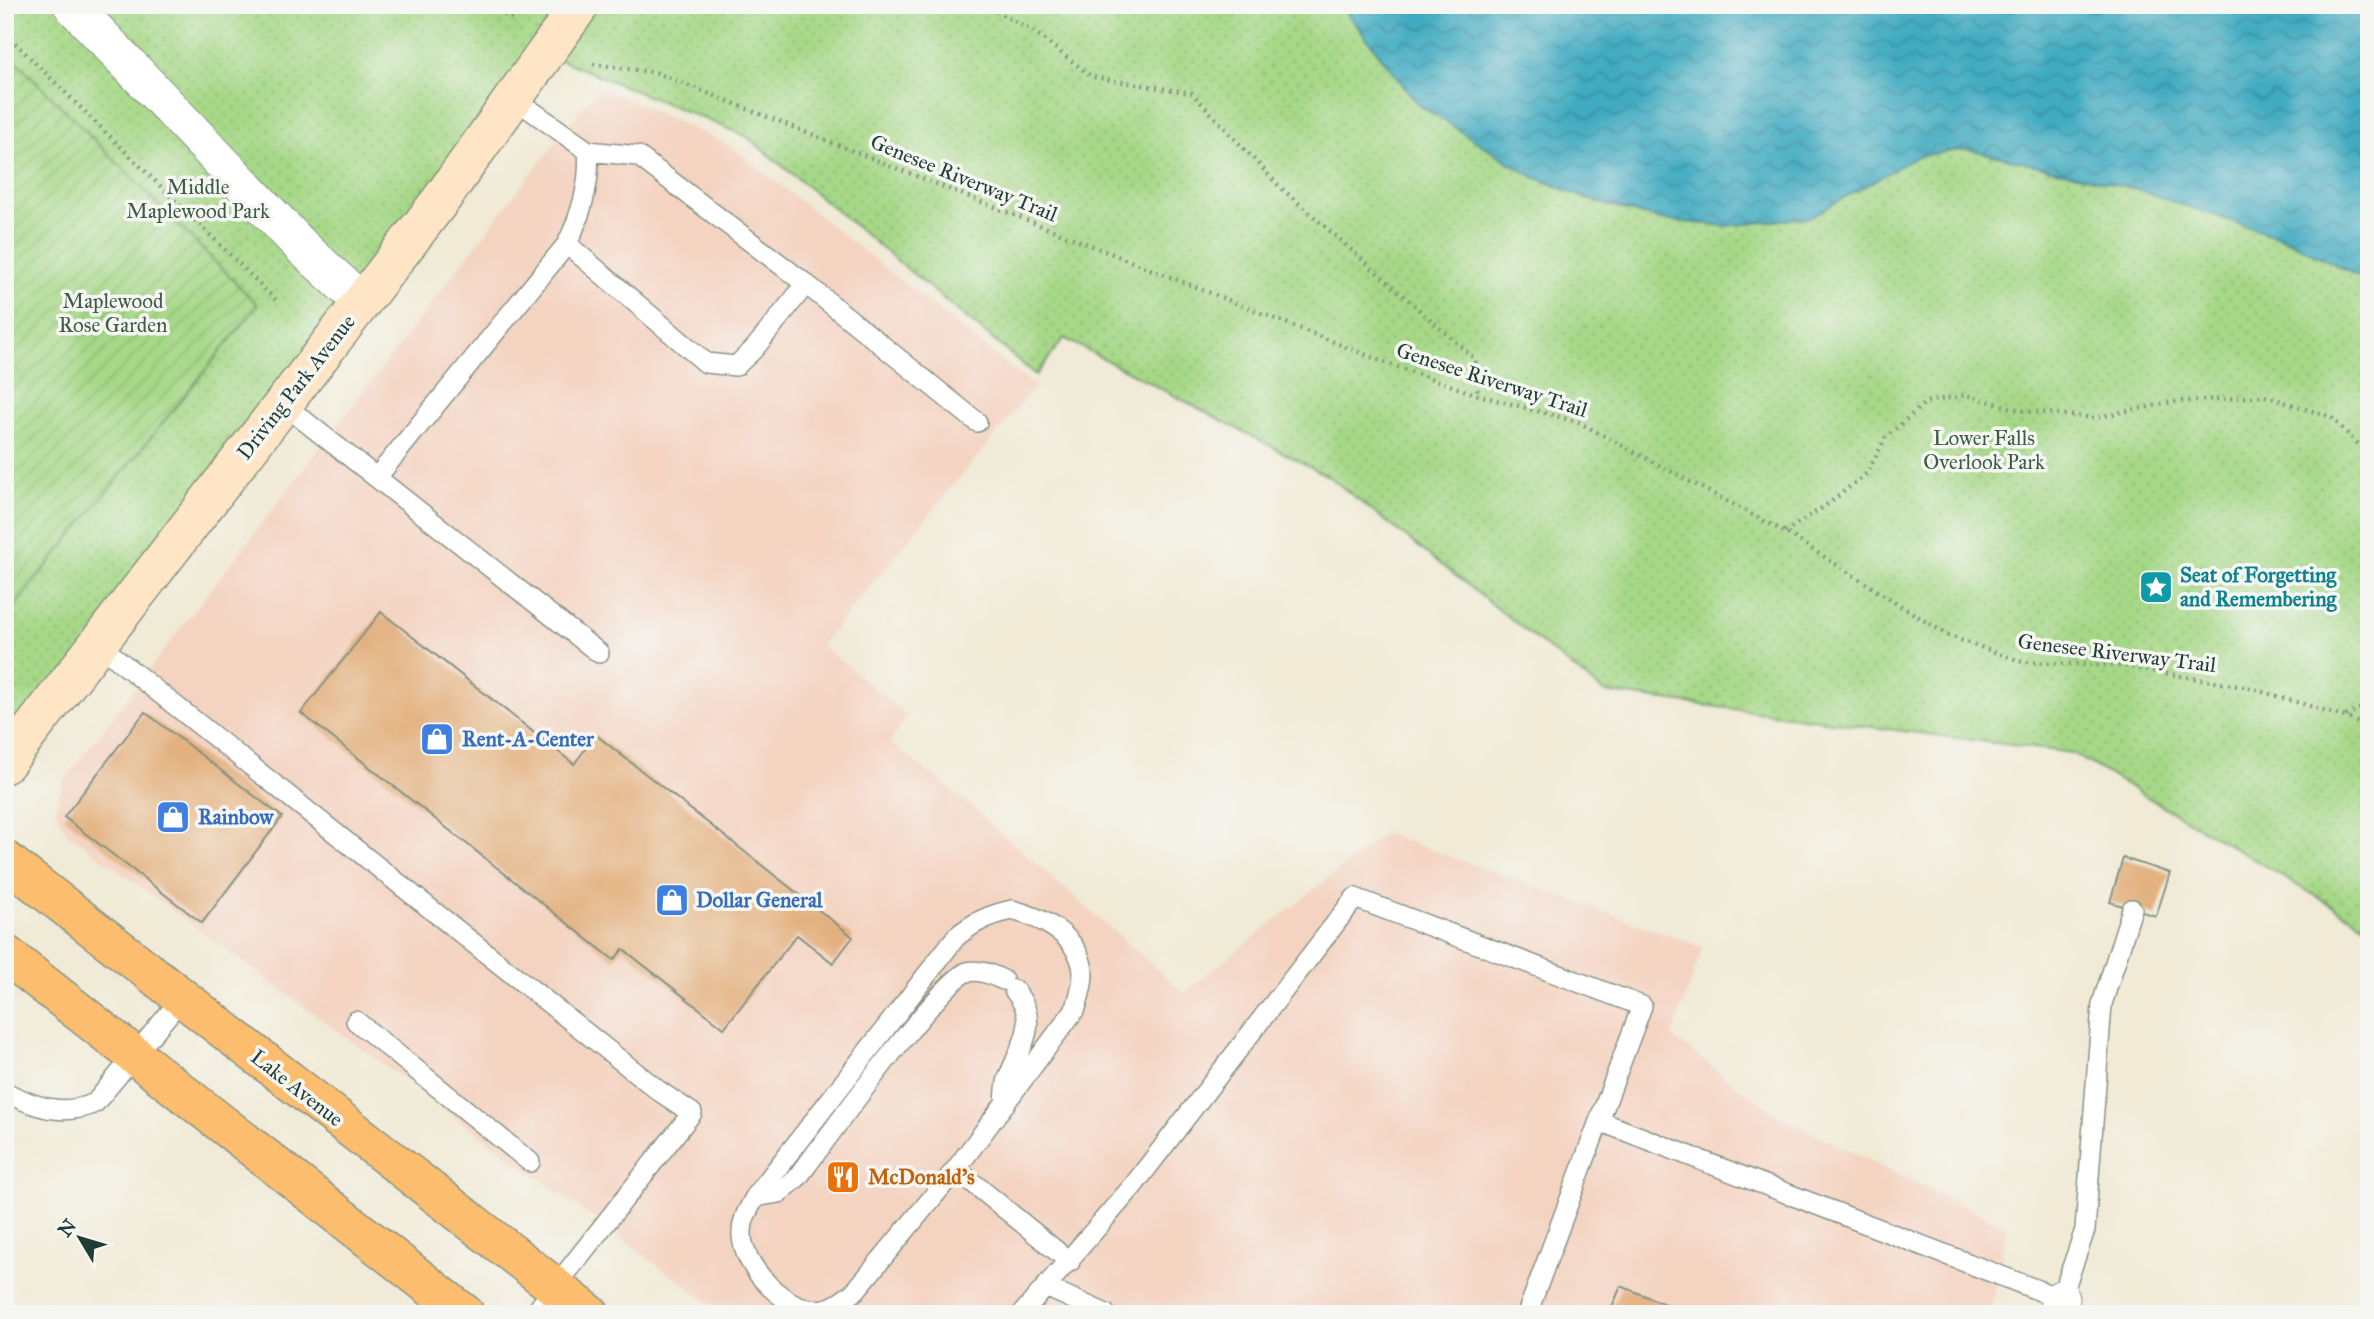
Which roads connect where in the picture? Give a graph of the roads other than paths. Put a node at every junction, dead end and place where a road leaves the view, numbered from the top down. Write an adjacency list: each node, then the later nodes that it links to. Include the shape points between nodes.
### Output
1 (72, 5): 7 (street, via 312,258)
2 (580, 5): 3 (main road, Driving Park Avenue)
3 (515, 99): 4 (lane); 7 (main road, Driving Park Avenue)
4 (588, 151): 5 (lane, via 583,207); 6 (lane, via 638,156)
5 (567, 244): 6 (lane, via 706,363 736,366); 10 (lane)
6 (806, 284): 9 (lane)
7 (362, 302): 8 (main road, Driving Park Avenue)
8 (283, 404): 10 (lane); 11 (main road, Driving Park Avenue)
9 (977, 422)
10 (377, 477): 12 (lane)
11 (98, 644): 13 (main road, Driving Park Avenue); 28 (lane, via 692,1113)
12 (599, 653)
13 (5, 764)
14 (5, 860): 17 (main road, Lake Avenue)
15 (2132, 909): 29 (lane, via 2102,1004 2085,1230)
16 (5, 954): 19 (main road)
17 (182, 998): 19 (lane); 28 (main road, Lake Avenue)
18 (356, 1021): 23 (lane)
19 (135, 1055): 20 (lane, via 96,1103 79,1110 37,1108); 30 (main road)
20 (5, 1092)
21 (1005, 1105): 24 (lane); 25 (lane, via 1007,1079 1029,1023 1026,1004 1009,985 985,972 966,972 925,1012 799,1176 779,1193); 25 (lane, via 1076,1007 1082,986 1082,964 1070,943 1034,916 1012,910 982,919 956,937)
22 (1599, 1121): 26 (lane, via 1643,1006 1355,898 1186,1120); 29 (lane); 34 (lane)
23 (530, 1162)
24 (956, 1169): 25 (lane, via 856,1290 823,1310 786,1298 750,1266 741,1234); 26 (lane)
25 (755, 1197)
26 (1070, 1262): 27 (lane)
27 (1046, 1287): 32 (lane); 33 (lane)
28 (544, 1300): 31 (main road, Lake Avenue)
29 (2059, 1306)
30 (465, 1314)
31 (590, 1314)
32 (1022, 1314)
33 (1106, 1314)
34 (1527, 1314)

